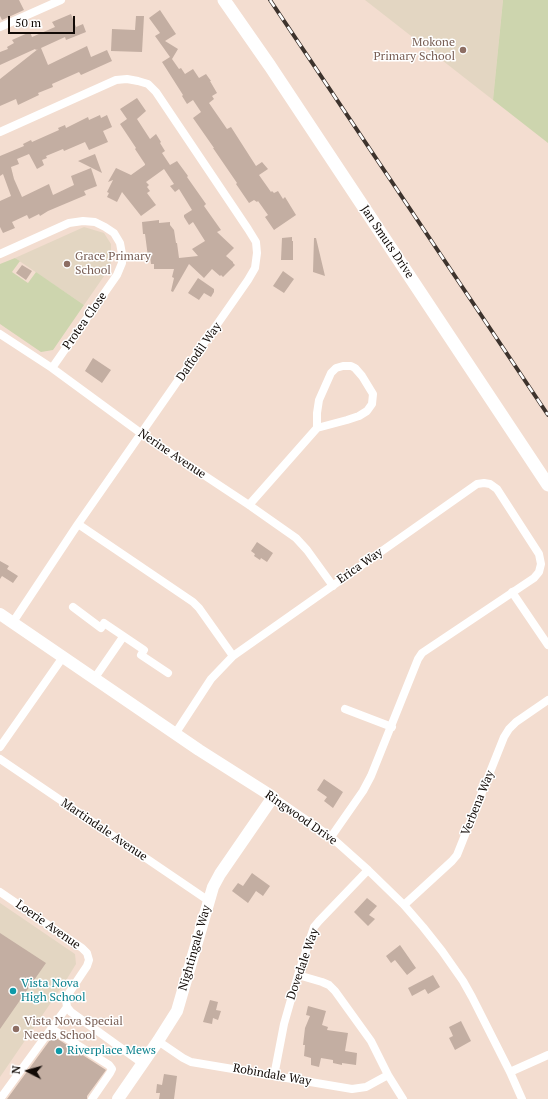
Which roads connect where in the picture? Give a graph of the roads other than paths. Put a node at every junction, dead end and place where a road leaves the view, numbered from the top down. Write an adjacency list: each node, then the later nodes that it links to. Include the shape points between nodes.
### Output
1 (61, 0): 3 (street)
2 (224, 0): 10 (main road, Jan Smuts Drive)
3 (0, 27)
4 (0, 132): 9 (street, Daffodil Way, via 116,80 127,79 148,84 156,92 256,242 255,268 248,280)
5 (0, 254): 7 (street, Protea Close, via 69,223 83,221 95,222 105,227 114,233 120,243 122,263 117,274)
6 (0, 334): 7 (street, Nerine Avenue)
7 (52, 368): 9 (street, Nerine Avenue)
8 (317, 428): 8 (street, via 319,400 331,373 343,366 355,368 373,394 372,404 359,416); 11 (street)
9 (142, 434): 11 (street, Nerine Avenue); 12 (street, Daffodil Way)
10 (548, 485)
11 (249, 505): 13 (street, Nerine Avenue, via 296,538)
12 (78, 524): 17 (street, Daffodil Way); 21 (street, via 193,602)
13 (333, 586): 14 (street, Erica Way, via 477,484 484,483 497,489 539,554 542,564 534,578); 21 (street, Erica Way)
14 (512, 592): 19 (street); 26 (street, via 422,653)
15 (73, 607): 18 (street, via 101,628 104,624)
16 (0, 614): 17 (street, Ringwood Drive)
17 (13, 622): 20 (street, Ringwood Drive)
18 (123, 637): 22 (street, via 144,650 141,655); 23 (street)
19 (548, 645)
20 (63, 656): 23 (street, Ringwood Drive); 28 (street)
21 (233, 656): 27 (street, Erica Way, via 211,678)
22 (168, 673)
23 (94, 679): 27 (street, Ringwood Drive)
24 (548, 700): 35 (street, Verbena Way, via 509,729 457,855)
25 (345, 710): 26 (street)
26 (392, 727): 31 (street, via 368,783)
27 (175, 734): 30 (street, Ringwood Drive)
28 (0, 747)
29 (0, 759): 34 (street, Martindale Avenue)
30 (273, 797): 31 (street, Ringwood Drive); 34 (street, Nightingale Way, via 220,874)
31 (331, 837): 32 (street, Ringwood Drive)
32 (368, 870): 35 (street, Ringwood Drive); 36 (street, Dovedale Way, via 314,928)
33 (0, 892): 37 (street, Loerie Avenue, via 87,953 87,966 66,1000)
34 (208, 901): 39 (street, Nightingale Way, via 177,1011)
35 (404, 905): 42 (street, Ringwood Drive, via 442,951 462,981)
36 (298, 975): 43 (street, via 329,985 335,991 371,1041); 44 (street, Dovedale Way, via 284,1024)
37 (67, 1007): 38 (street); 41 (street)
38 (52, 1029): 45 (street); 46 (street, via 112,1069)
39 (158, 1041): 41 (street, Nightingale Way); 44 (street, Robindale Way, via 191,1062)
40 (548, 1055): 42 (street)
41 (142, 1063): 47 (street, Nightingale Way)
42 (510, 1072): 49 (street, Ringwood Drive)
43 (388, 1075): 44 (street, Robindale Way, via 366,1087 352,1089); 48 (street)
44 (274, 1076)
45 (0, 1099)
46 (92, 1099)
47 (118, 1099)
48 (403, 1099)
49 (522, 1099)

